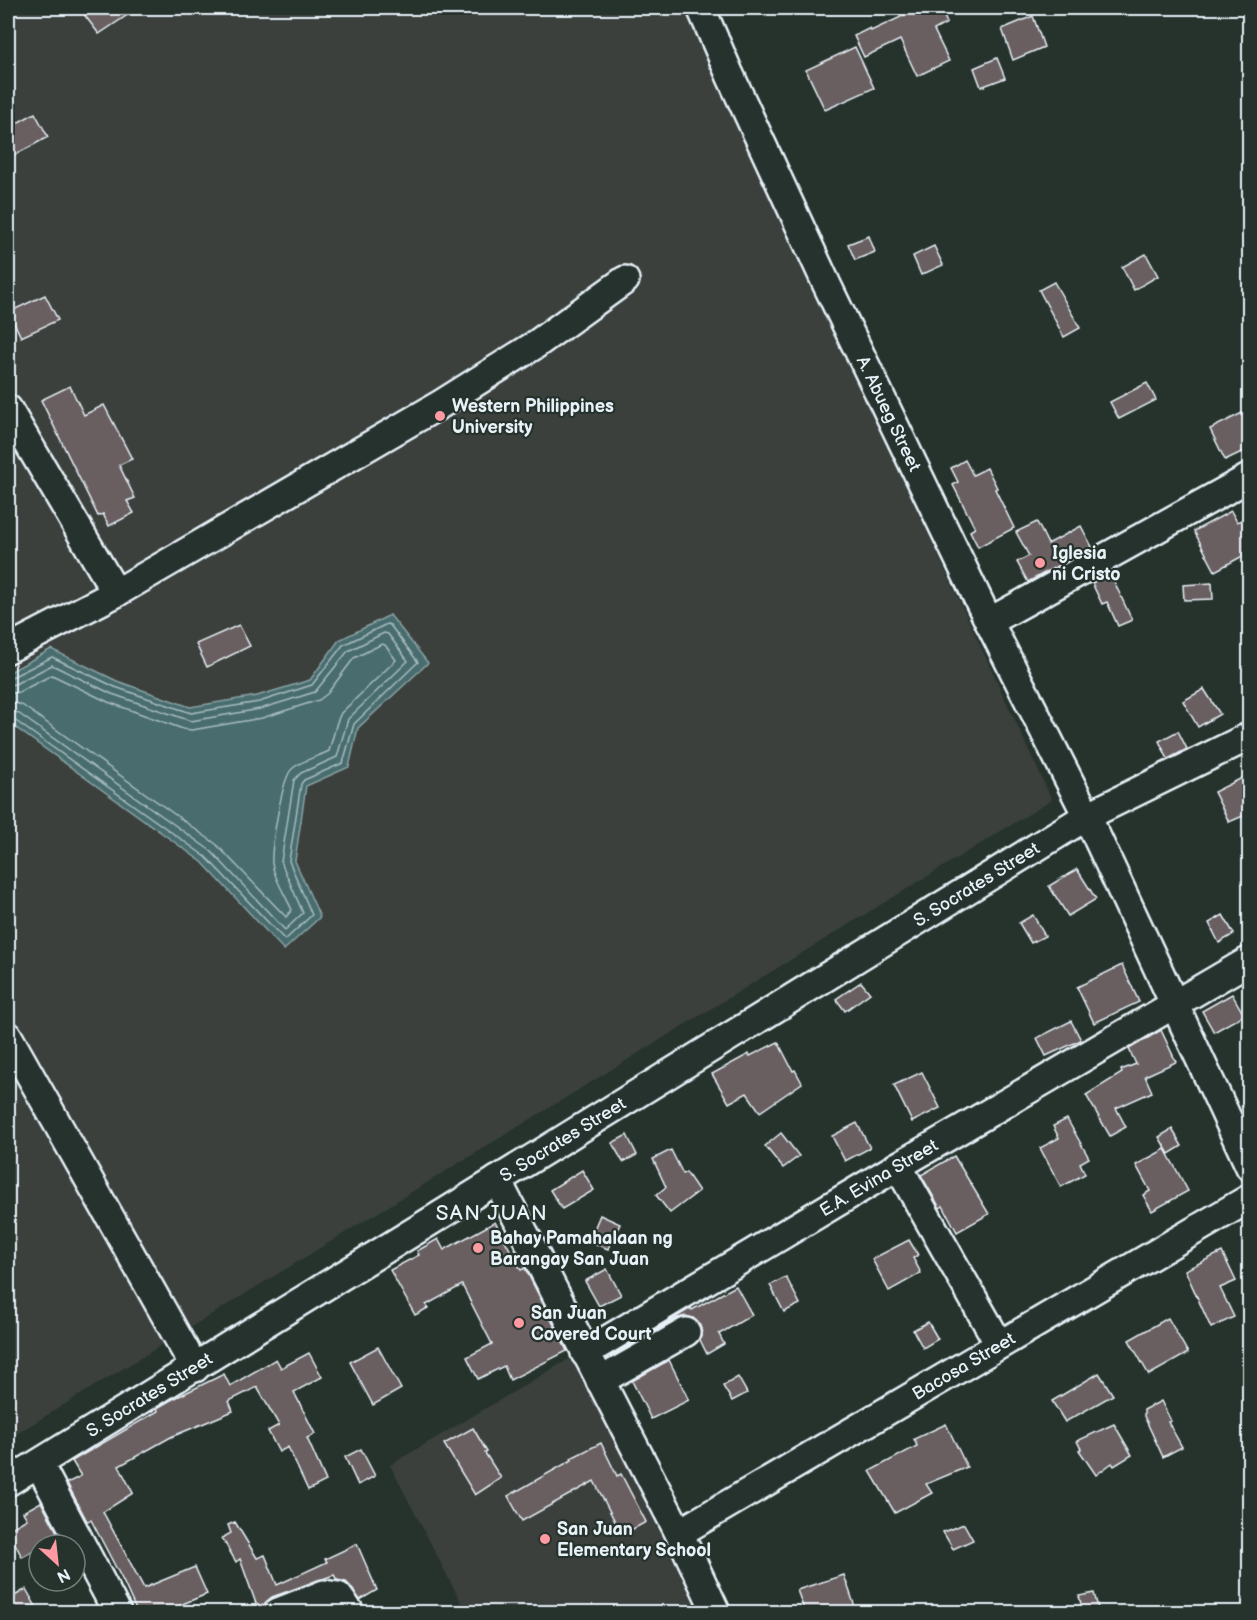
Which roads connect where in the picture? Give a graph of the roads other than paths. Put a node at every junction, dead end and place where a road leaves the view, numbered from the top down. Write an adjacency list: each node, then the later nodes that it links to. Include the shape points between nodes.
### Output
1 (701, 8): 6 (street, A. Abueg Street, via 827,285)
2 (625, 280): 5 (street, via 535,345 441,404)
3 (8, 409): 5 (street)
4 (1250, 477): 6 (street)
5 (116, 592): 7 (street)
6 (988, 622): 9 (street, A. Abueg Street)
7 (8, 649)
8 (1250, 736): 9 (street, S. Socrates Street)
9 (1087, 816): 11 (street, A. Abueg Street); 15 (street, S. Socrates Street)
10 (1250, 960): 11 (street, E.A. Evina Street)
11 (1173, 1004): 13 (street, E.A. Evina Street); 14 (street, A. Abueg Street)
12 (8, 1036): 20 (street)
13 (898, 1166): 18 (street); 19 (street, E.A. Evina Street)
14 (1250, 1167)
15 (497, 1180): 19 (street); 20 (street, S. Socrates Street)
16 (1250, 1198): 18 (street, Bacosa Street)
17 (686, 1332): 21 (street)
18 (999, 1344): 24 (street, Bacosa Street)
19 (585, 1353): 21 (street)
20 (195, 1368): 22 (street, S. Socrates Street)
21 (600, 1381): 24 (street)
22 (39, 1464): 23 (street, S. Socrates Street); 25 (street)
23 (8, 1482)
24 (679, 1533): 28 (street)
25 (117, 1612)
26 (278, 1612): 27 (street, via 324,1594 338,1596)
27 (350, 1612)
28 (716, 1612)

